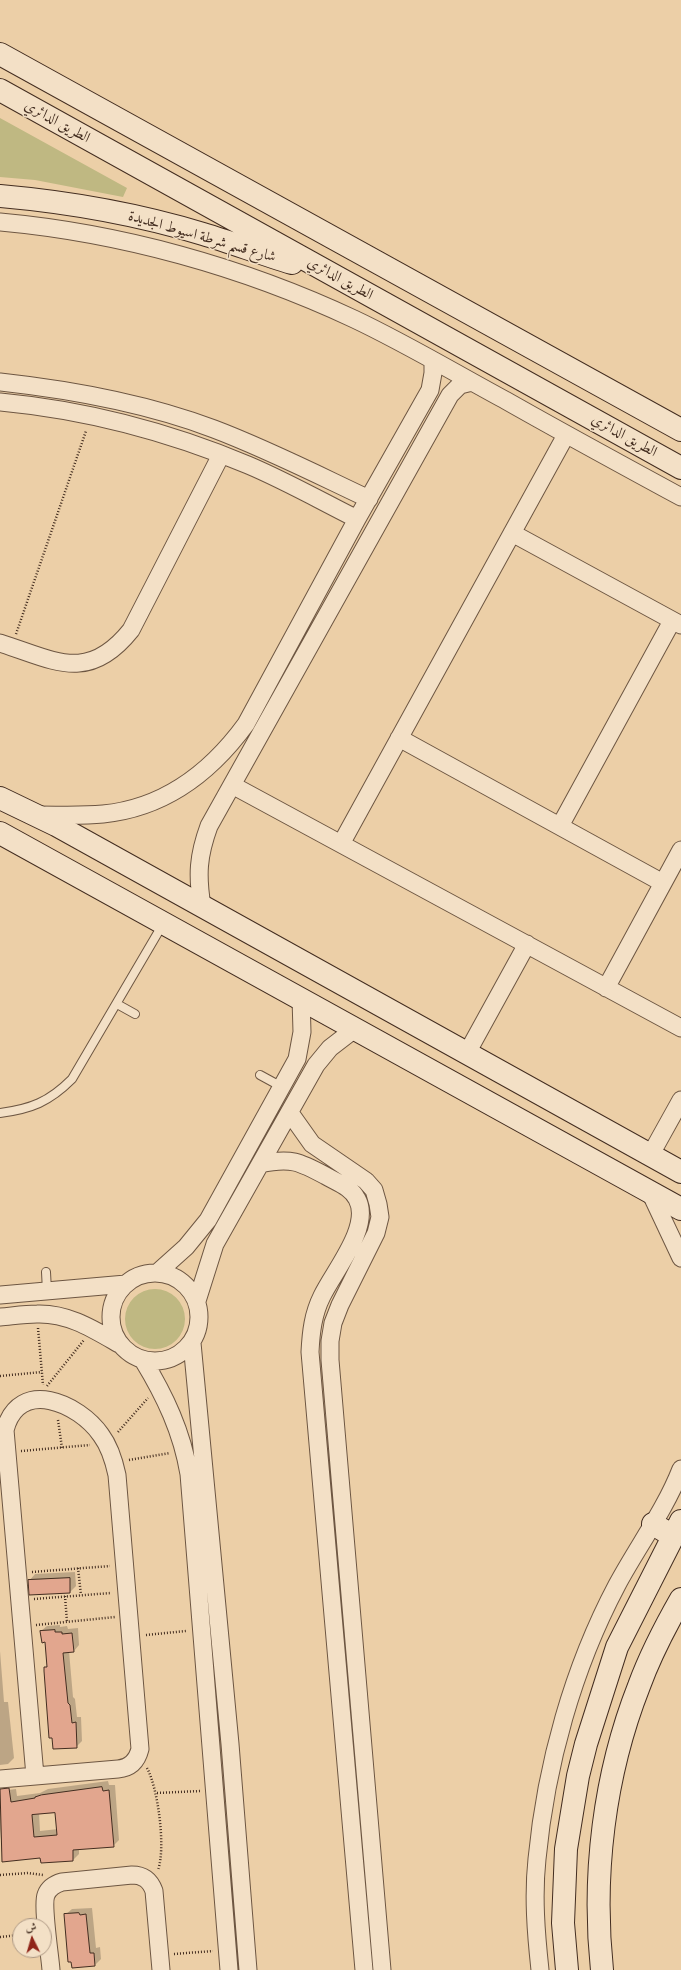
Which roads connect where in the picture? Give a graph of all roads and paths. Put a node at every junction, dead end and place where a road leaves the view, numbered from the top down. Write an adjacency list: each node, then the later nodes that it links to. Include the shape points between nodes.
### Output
1 (0, 54): 13 (main road)
2 (0, 90): 5 (main road, الطريق الدائري)
3 (0, 196): 5 (main road, شارع قسم شرطة اسيوط الجديدة, via 86,207 148,219)
4 (0, 222): 6 (street, via 34,225 131,243 223,268 312,300)
5 (332, 275): 16 (main road, الطريق الدائري)
6 (433, 361): 8 (street); 9 (street)
7 (0, 382): 18 (street, via 102,397 176,416 248,443)
8 (472, 382): 10 (street, via 460,386); 14 (street)
9 (431, 385): 10 (street); 18 (street)
10 (450, 395): 24 (street)
11 (0, 402): 12 (street)
12 (91, 415): 15 (street, via 179,439); 22 (path)
13 (681, 430)
14 (566, 435): 17 (street); 20 (street)
15 (222, 455): 19 (street, via 274,477); 22 (street, via 131,630 118,646 102,657 83,663 63,664)
16 (681, 468)
17 (681, 497)
18 (369, 499): 19 (street)
19 (357, 519): 26 (street, via 246,724 214,763 174,792 129,810 80,816)
20 (512, 533): 21 (street); 23 (street)
21 (677, 623): 27 (street)
22 (6, 645)
23 (399, 738): 27 (street); 29 (street)
24 (232, 785): 29 (street); 32 (street, via 203,843 198,880)
25 (0, 798): 26 (main road)
26 (37, 815): 32 (main road)
27 (560, 826): 31 (street)
28 (0, 834): 33 (main road)
29 (341, 844): 34 (street)
30 (681, 850): 31 (street)
31 (663, 883): 35 (street)
32 (202, 906): 39 (main road)
33 (164, 922): 36 (main road); 37 (lane)
34 (527, 944): 35 (street); 43 (street)
35 (606, 988): 41 (street)
36 (301, 998): 40 (main road); 45 (street, via 302,1032 297,1059)
37 (117, 1004): 38 (lane); 47 (lane, via 82,1064 62,1089 26,1109)
38 (135, 1014)
39 (413, 1022): 42 (main road); 43 (main road)
40 (356, 1028): 42 (main road); 48 (street, via 323,1056)
41 (681, 1028)
42 (395, 1050): 52 (main road)
43 (467, 1053): 49 (main road)
44 (260, 1075): 45 (lane)
45 (282, 1087): 56 (street, via 208,1220 186,1247)
46 (681, 1100): 49 (street)
47 (0, 1113)
48 (290, 1113): 50 (street); 105 (street, via 312,1144 356,1174 374,1190 380,1217 376,1233 333,1322 330,1360)
49 (651, 1154): 51 (main road)
50 (260, 1164): 60 (street, via 215,1244); 106 (street, via 283,1159 322,1174 351,1190 358,1200 361,1213 354,1239 322,1296 315,1314 310,1352)
51 (681, 1172)
52 (650, 1192): 53 (main road); 54 (street)
53 (681, 1209)
54 (681, 1258)
55 (46, 1272): 58 (lane)
56 (157, 1273): 57 (street, via 135,1278); 60 (street, via 177,1278 192,1292)
57 (126, 1284): 58 (street); 65 (street, via 118,1292 111,1313 114,1335)
58 (47, 1290): 59 (street)
59 (0, 1295)
60 (197, 1301): 64 (street, via 200,1322)
61 (36, 1314): 62 (street); 63 (street, via 71,1319); 67 (path)
62 (0, 1317)
63 (93, 1329): 65 (street); 67 (path, via 44,1390)
64 (192, 1343): 66 (street, via 170,1359 157,1362); 93 (street)
65 (119, 1344): 66 (street, via 134,1357)
66 (144, 1360): 69 (street)
67 (42, 1372): 68 (path)
68 (0, 1376)
69 (159, 1386): 71 (path); 73 (street, via 174,1417)
70 (56, 1401): 71 (street, via 86,1418); 72 (path); 74 (street, via 34,1400 16,1409 5,1430)
71 (107, 1444): 72 (path); 75 (street)
72 (62, 1448): 74 (path)
73 (184, 1450): 75 (path); 91 (street)
74 (6, 1452): 79 (street)
75 (114, 1462): 80 (street)
76 (681, 1469): 77 (street)
77 (653, 1524): 78 (main road); 114 (street, via 617,1586 588,1649 569,1704 554,1761 536,1859 535,1899)
78 (677, 1528): 115 (main road, via 617,1647 578,1776 566,1849 562,1923)
79 (7, 1531): 82 (street)
80 (125, 1564): 81 (path); 83 (street)
81 (78, 1568): 82 (path); 84 (path)
82 (17, 1573): 87 (street)
83 (127, 1592): 84 (path); 88 (street)
84 (81, 1595): 85 (path)
85 (65, 1596): 87 (path); 89 (path)
86 (681, 1599): 116 (main road, via 639,1686 626,1722 613,1773 599,1884)
87 (20, 1600): 90 (street)
88 (129, 1616): 89 (path); 92 (street)
89 (67, 1622): 90 (path)
90 (22, 1626): 96 (street)
91 (201, 1630): 92 (path); 94 (street)
92 (131, 1637): 95 (street, via 141,1742)
93 (230, 1744): 94 (street); 111 (street)
94 (210, 1745): 98 (street)
95 (139, 1755): 96 (street, via 133,1764 123,1768); 99 (path, via 150,1773)
96 (35, 1776): 97 (street)
97 (0, 1779)
98 (214, 1790): 99 (path); 107 (street)
99 (157, 1793): 102 (path, via 161,1858)
100 (0, 1875): 101 (path, via 36,1874)
101 (62, 1882): 102 (street, via 138,1875); 109 (street, via 52,1886 45,1898)
102 (152, 1885): 108 (street)
103 (12, 1936): 104 (path)
104 (0, 1937)
105 (380, 1941): 106 (street); 113 (street)
106 (361, 1943): 112 (street)
107 (228, 1950): 108 (path); 110 (street)
108 (160, 1963)
109 (51, 1970)
110 (229, 1970)
111 (248, 1970)
112 (364, 1970)
113 (382, 1970)
114 (540, 1970)
115 (567, 1970)
116 (602, 1970)

